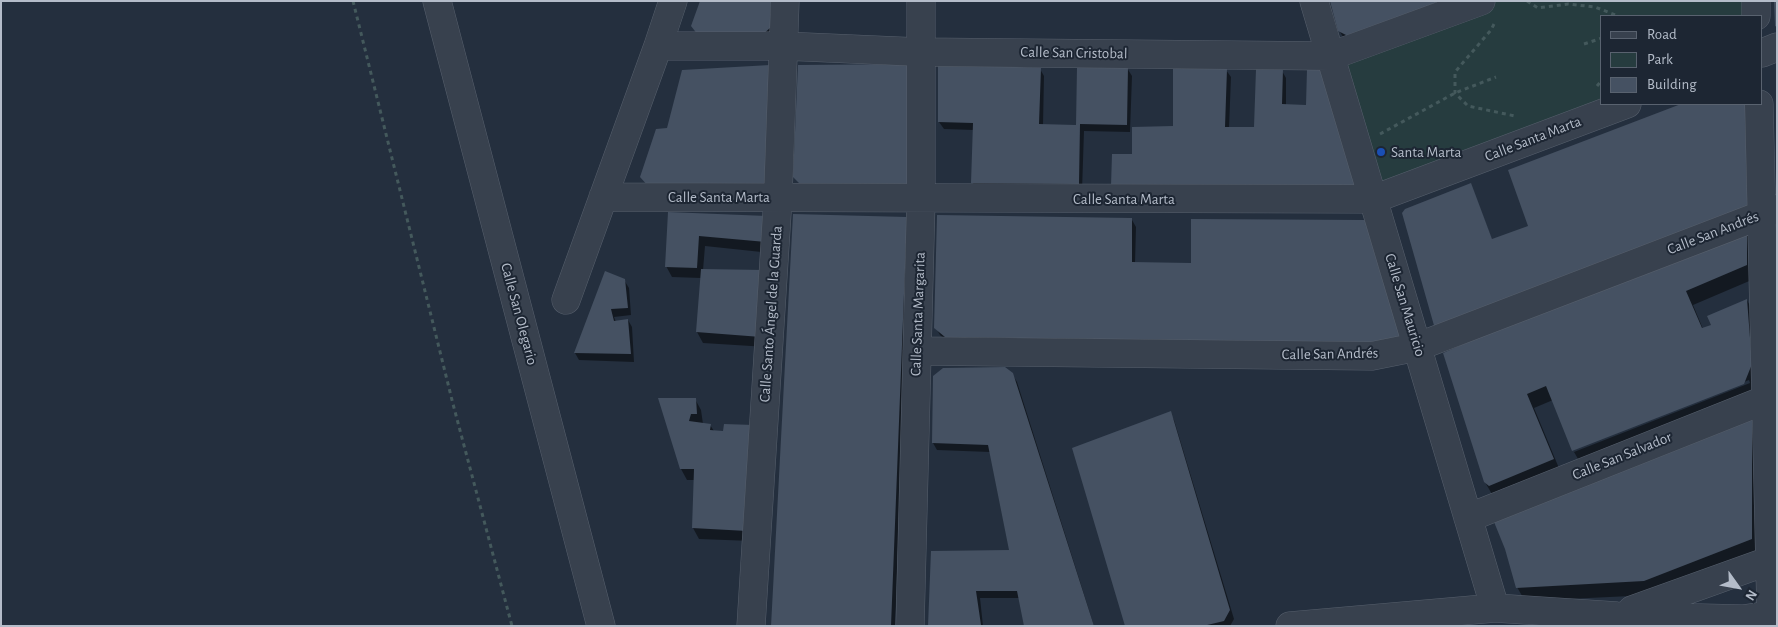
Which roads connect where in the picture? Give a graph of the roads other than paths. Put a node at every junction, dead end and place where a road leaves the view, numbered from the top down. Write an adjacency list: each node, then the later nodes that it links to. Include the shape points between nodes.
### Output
1 (437, 1): 31 (street, Calle San Olegario)
2 (673, 1): 9 (street)
3 (785, 1): 10 (street, Calle Santo Ángel de la Guarda)
4 (921, 1): 12 (street, Calle Santa Margarita)
5 (1314, 1): 14 (street, Calle San Mauricio)
6 (1756, 1): 8 (street)
7 (1488, 12): 14 (street, Calle San Cristobal)
8 (1756, 15)
9 (658, 46): 10 (street, Calle San Cristobal); 17 (street)
10 (783, 46): 12 (street, Calle San Cristobal); 18 (street, Calle Santo Ángel de la Guarda)
11 (1777, 47): 13 (street)
12 (920, 52): 14 (street, Calle San Cristobal); 19 (street, Calle Santa Margarita)
13 (1763, 53)
14 (1331, 56): 20 (street, Calle San Mauricio)
15 (1624, 105): 20 (street, Calle Santa Marta)
16 (1759, 105): 21 (street)
17 (603, 197): 18 (street, Calle Santa Marta); 22 (street)
18 (778, 197): 19 (street, Calle Santa Marta); 32 (street, Calle Santo Ángel de la Guarda)
19 (921, 198): 20 (street, Calle Santa Marta); 24 (street, Calle Santa Margarita)
20 (1374, 200): 23 (street, Calle San Mauricio)
21 (1769, 211): 23 (street, Calle San Andrés); 25 (street)
22 (566, 300)
23 (1418, 346): 24 (street, Calle San Andrés, via 1372,356); 26 (street, Calle San Mauricio)
24 (917, 351): 33 (street, Calle Santa Margarita)
25 (1771, 398): 26 (street, Calle San Salvador); 27 (street)
26 (1468, 518): 28 (street, Calle San Mauricio)
27 (1773, 559): 29 (street); 30 (street)
28 (1495, 608): 30 (street); 34 (street)
29 (1774, 614): 30 (street, via 1743,619)
30 (1617, 616)
31 (601, 626)
32 (751, 626)
33 (910, 626)
34 (1290, 626)

